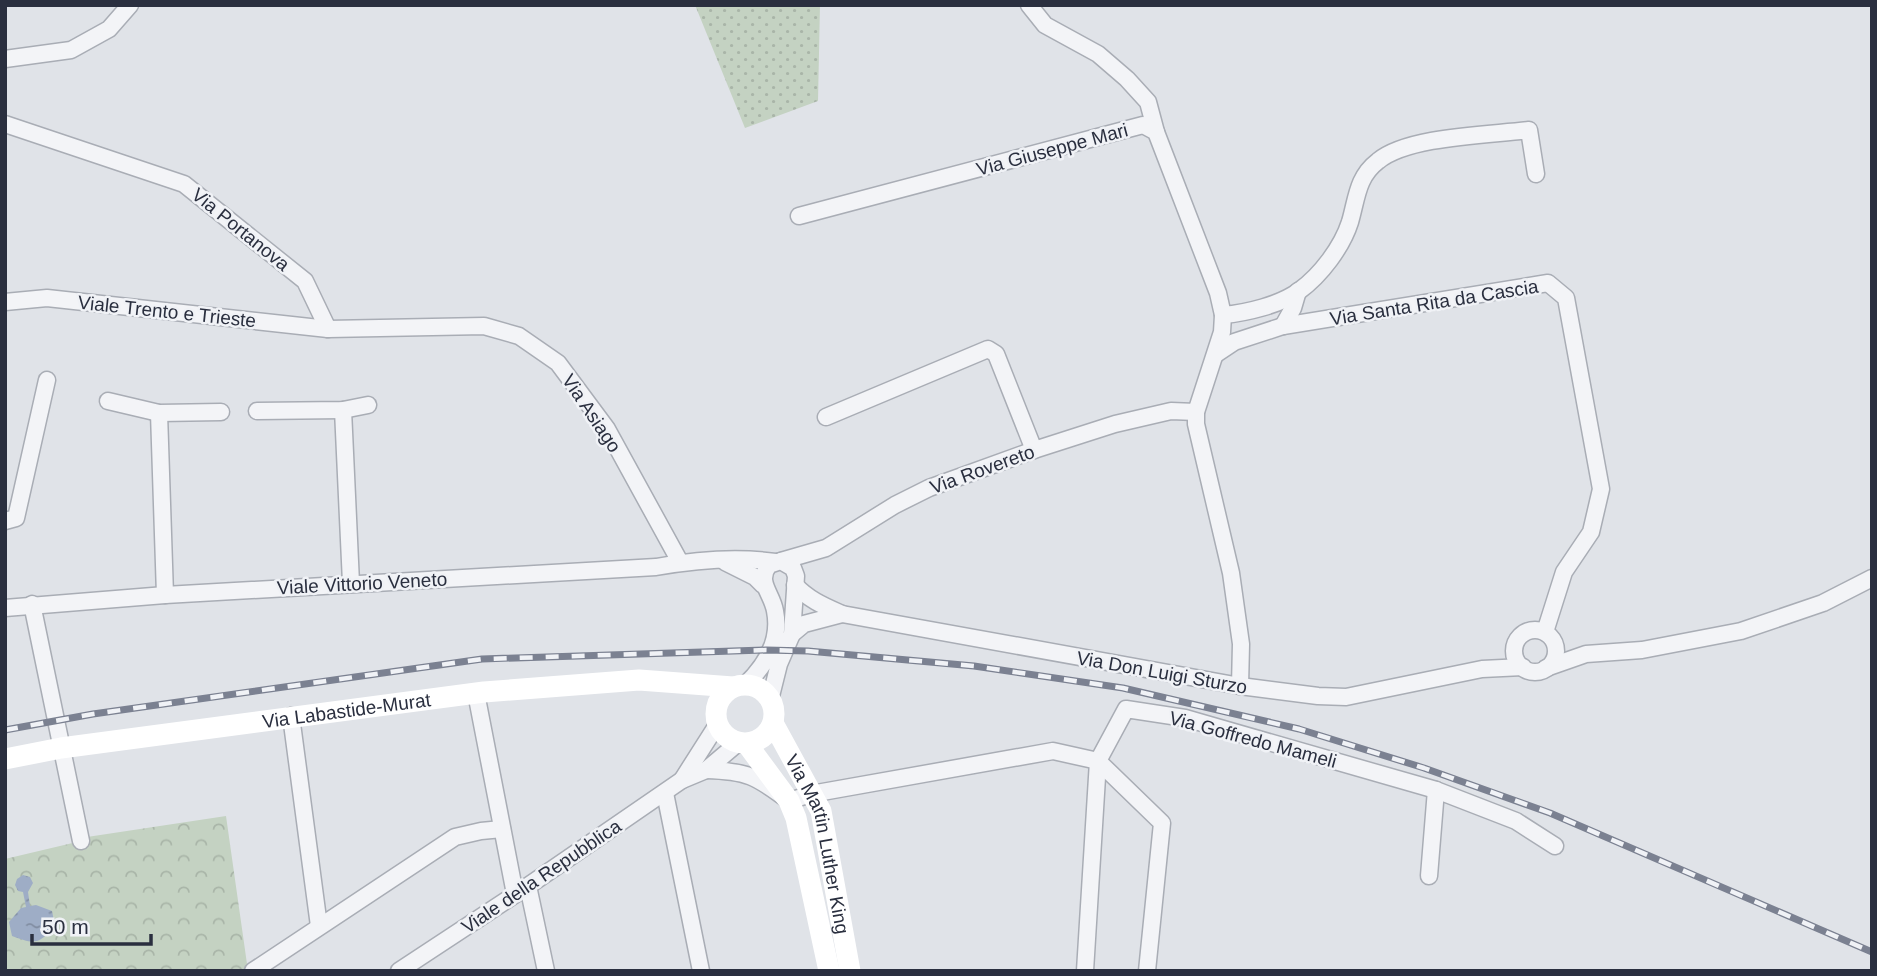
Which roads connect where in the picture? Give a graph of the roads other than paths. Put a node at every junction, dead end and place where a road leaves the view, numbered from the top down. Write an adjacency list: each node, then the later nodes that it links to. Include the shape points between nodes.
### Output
1 (131, 5): 3 (street, via 108,29 71,50)
2 (1029, 5): 5 (street, via 1045,24 1098,54 1127,79 1149,102)
3 (5, 59)
4 (5, 124): 13 (street, Via Portanova, via 184,184 306,281)
5 (1156, 132): 7 (street, Via Giuseppe Mari, via 1143,125); 11 (street, Via Giuseppe Mari)
6 (1536, 174): 8 (street, via 1529,130 1422,143 1380,158 1364,173 1342,241)
7 (799, 216)
8 (1298, 292): 10 (street); 12 (street)
9 (5, 302): 13 (street, Viale Trento e Trieste, via 47,298)
10 (1275, 302): 11 (street, via 1248,312); 12 (street, via 1272,316)
11 (1223, 314): 14 (street)
12 (1283, 326): 14 (street, Via Santa Rita da Cascia, via 1234,342); 38 (street, Via Santa Rita da Cascia, via 1548,283 1566,298 1601,489 1591,532 1564,572)
13 (328, 329): 28 (street, Via Asiago, via 484,326 519,336 558,363 607,429)
14 (1216, 354): 21 (street)
15 (47, 380): 25 (street, via 16,518)
16 (108, 401): 22 (street)
17 (368, 405): 18 (street)
18 (343, 410): 19 (street); 30 (street)
19 (257, 411)
20 (221, 412): 22 (street)
21 (1196, 412): 24 (street, Via Rovereto, via 1171,411 1126,421); 46 (street, via 1231,573 1241,644)
22 (159, 413): 33 (street)
23 (826, 417): 24 (street, via 988,349 996,354)
24 (1034, 450): 27 (street, Via Rovereto, via 929,488 826,548)
25 (5, 521)
26 (719, 559): 27 (street, Viale Vittorio Veneto); 28 (street, Viale Vittorio Veneto); 31 (street)
27 (778, 561): 31 (street, via 766,569); 32 (street, via 793,568)
28 (680, 562): 30 (street, Viale Vittorio Veneto)
29 (1865, 582): 40 (street, Via Don Luigi Sturzo, via 1823,603 1741,631 1642,650)
30 (351, 583): 33 (street, Viale Vittorio Veneto)
31 (763, 585): 45 (street, via 776,614 774,641 767,660)
32 (795, 585): 36 (street, Via Don Luigi Sturzo, via 805,596); 37 (street)
33 (165, 595): 34 (street, Viale Vittorio Veneto)
34 (33, 604): 35 (street, Viale Vittorio Veneto); 53 (street)
35 (5, 608)
36 (842, 614): 37 (street, Via Don Luigi Sturzo, via 804,624); 46 (street, Via Don Luigi Sturzo)
37 (792, 634): 48 (street)
38 (1549, 636): 39 (street, Via Don Luigi Sturzo, via 1539,630 1525,632); 40 (street, Via Don Luigi Sturzo); 42 (street, via 1555,658)
39 (1515, 649): 41 (street); 43 (street, Via Don Luigi Sturzo)
40 (1586, 654): 42 (street, Via Don Luigi Sturzo)
41 (1523, 667): 42 (street, Via Don Luigi Sturzo, via 1534,671); 43 (street, Via Don Luigi Sturzo)
42 (1546, 668)
43 (1482, 669): 46 (street, Via Don Luigi Sturzo, via 1346,697)
44 (688, 684): 45 (street, Via Labastide-Murat); 47 (street, Via Labastide-Murat, via 639,680); 50 (street)
45 (739, 686): 48 (street, via 760,689); 50 (street, via 720,698)
46 (1240, 686)
47 (476, 693): 49 (street, Via Labastide-Murat); 62 (street)
48 (770, 700): 51 (street)
49 (291, 716): 53 (street, Via Labastide-Murat); 67 (street)
50 (716, 720): 52 (street, via 722,733); 57 (street, Viale della Repubblica)
51 (773, 723): 52 (street, via 763,737); 60 (street, Via Martin Luther King)
52 (742, 743): 56 (street, Viale della Repubblica); 61 (street, Via Martin Luther King)
53 (61, 748): 54 (street, Via Labastide-Murat); 63 (street)
54 (5, 759)
55 (1098, 761): 58 (street, Via Goffredo Mameli, via 1126,709 1185,718); 60 (street, via 1053,751); 74 (street); 75 (street, via 1162,823)
56 (706, 770): 57 (street, Viale della Repubblica); 61 (street, Viale della Repubblica, via 748,774)
57 (682, 780): 59 (street, Viale della Repubblica)
58 (1436, 790): 64 (street, Via Goffredo Mameli, via 1516,821); 65 (street)
59 (665, 793): 66 (street, Viale della Repubblica); 71 (street)
60 (811, 794): 61 (street); 73 (street, Via Martin Luther King, via 821,811)
61 (789, 801): 72 (street, Via Martin Luther King)
62 (502, 829): 66 (street); 67 (street, via 455,837)
63 (81, 841)
64 (1555, 846)
65 (1429, 876)
66 (522, 890): 69 (street, Viale della Repubblica); 70 (street)
67 (319, 926): 68 (street)
68 (254, 971)
69 (399, 971)
70 (546, 971)
71 (701, 971)
72 (829, 971)
73 (850, 971)
74 (1085, 971)
75 (1147, 971)

